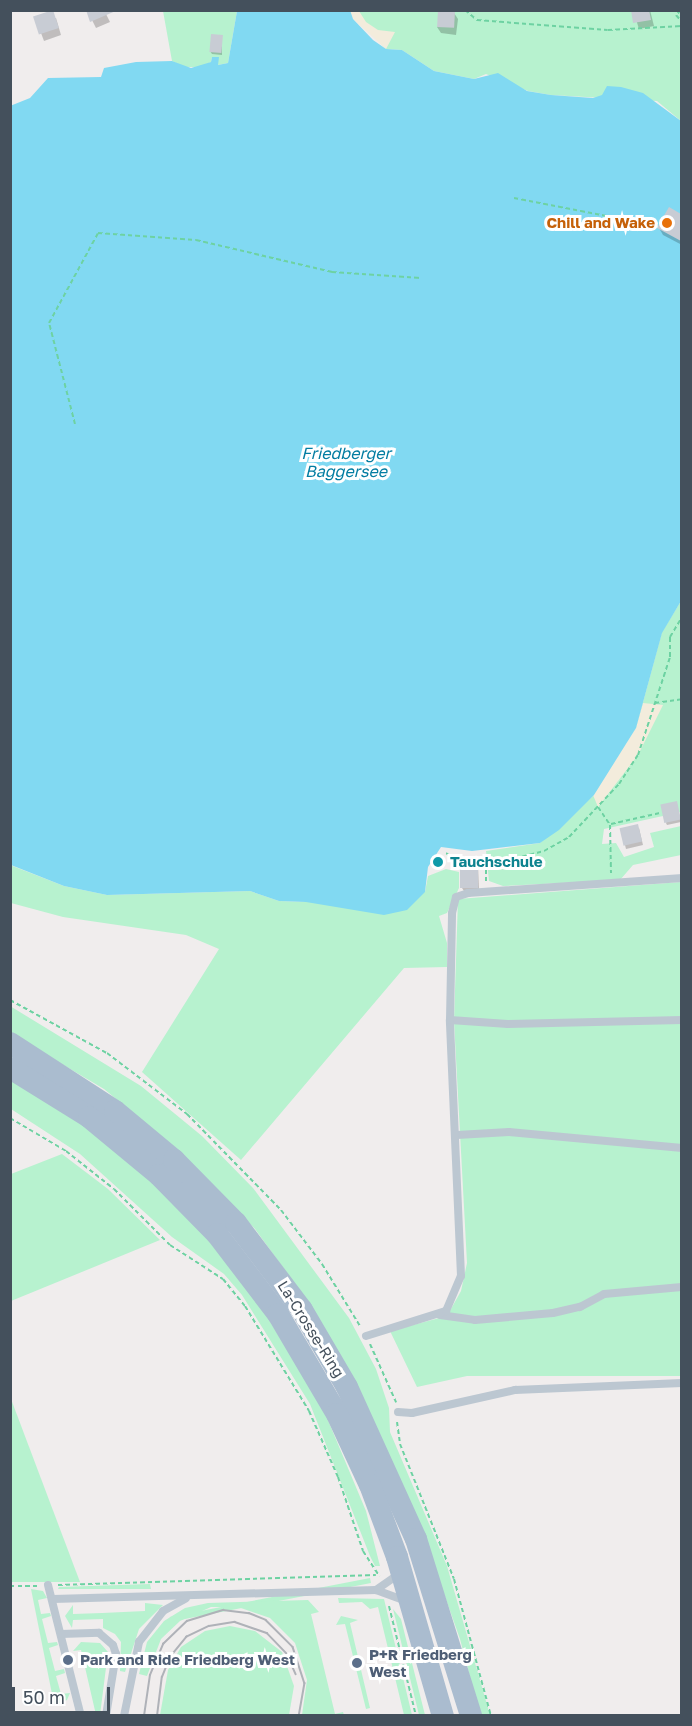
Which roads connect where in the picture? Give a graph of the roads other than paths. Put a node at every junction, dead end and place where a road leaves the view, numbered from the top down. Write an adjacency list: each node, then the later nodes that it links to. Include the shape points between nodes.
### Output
1 (681, 878): 2 (lane, via 456,897 452,913)
2 (450, 1020): 3 (lane, via 508,1024); 6 (lane)
3 (681, 1020)
4 (10, 1043): 24 (main road, La-Crosse-Ring, via 109,1106 174,1160 236,1223 302,1310 347,1387 416,1539)
5 (10, 1068): 13 (main road, La-Crosse-Ring, via 89,1118 150,1167 217,1234 254,1280 294,1339 353,1445)
6 (457, 1135): 7 (lane, via 509,1132); 9 (lane, via 462,1259 456,1294)
7 (681, 1148)
8 (681, 1287): 9 (lane, via 604,1294 580,1307 554,1313 475,1320)
9 (440, 1315): 10 (lane)
10 (366, 1336)
11 (681, 1383): 12 (lane, via 524,1389 412,1413)
12 (398, 1412)
13 (393, 1578): 15 (lane); 18 (main road, La-Crosse-Ring)
14 (48, 1585): 17 (lane)
15 (376, 1590): 16 (lane); 18 (lane)
16 (193, 1595): 17 (lane); 22 (lane, via 175,1602 150,1624 139,1642)
17 (52, 1599): 19 (lane)
18 (410, 1602): 23 (main road, La-Crosse-Ring)
19 (61, 1634): 20 (lane); 21 (lane, via 99,1633 113,1645 116,1654)
20 (81, 1716)
21 (106, 1716)
22 (124, 1716)
23 (443, 1716)
24 (471, 1716)

